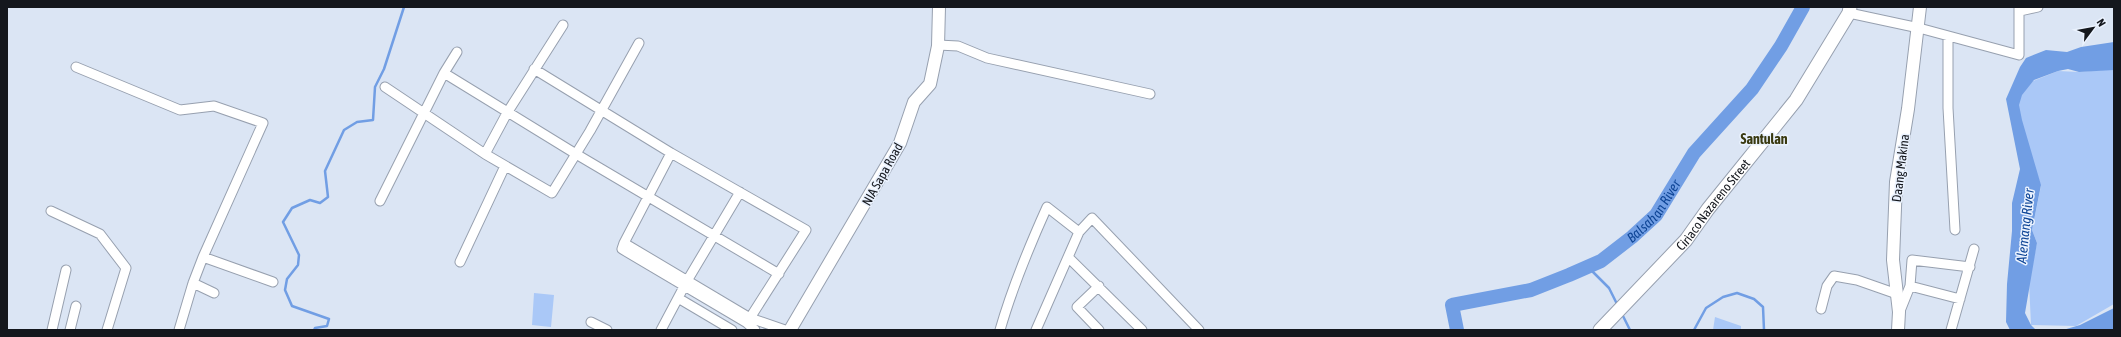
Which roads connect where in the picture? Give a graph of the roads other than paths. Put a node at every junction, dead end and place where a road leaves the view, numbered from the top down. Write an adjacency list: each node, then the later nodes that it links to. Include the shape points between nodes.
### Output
1 (939, 7): 10 (street, NIA Sapa Road)
2 (1920, 7): 7 (street, Daang Makina)
3 (2038, 7): 4 (street)
4 (2019, 9): 8 (street, via 2019,55)
5 (1850, 10): 7 (street); 67 (main road, Ciriaco Nazareno Street, via 1784,116 1686,240)
6 (563, 25): 13 (street)
7 (1918, 28): 8 (street); 44 (street, Daang Makina, via 1896,182 1894,260)
8 (1948, 36): 28 (street, via 1948,108)
9 (639, 42): 18 (street)
10 (938, 45): 16 (street, via 958,46 987,58); 62 (street, NIA Sapa Road, via 930,84 914,102 900,143)
11 (457, 52): 14 (street)
12 (76, 67): 32 (street, via 180,110 214,106 263,123)
13 (534, 69): 18 (street); 19 (street)
14 (444, 73): 17 (street); 19 (street)
15 (385, 87): 17 (street)
16 (1150, 94)
17 (425, 112): 21 (street); 26 (street)
18 (601, 112): 20 (street); 22 (street)
19 (507, 113): 21 (street); 22 (street)
20 (671, 153): 24 (street); 25 (street)
21 (484, 154): 23 (street)
22 (576, 154): 23 (street, via 552,193); 25 (street)
23 (505, 166): 34 (street)
24 (740, 192): 30 (street); 37 (street, via 806,230)
25 (648, 197): 30 (street); 40 (street, via 622,249)
26 (380, 201)
27 (52, 211): 55 (street, via 100,234 126,268)
28 (1956, 230)
29 (1079, 232): 33 (street); 52 (street, via 1092,218); 63 (street, via 1047,207 1007,304)
30 (715, 235): 37 (street); 40 (street)
31 (1974, 249): 35 (street)
32 (204, 257): 38 (street); 39 (street)
33 (1068, 257): 41 (street); 64 (street)
34 (460, 262)
35 (1970, 268): 42 (street, via 1912,260); 46 (street)
36 (66, 270): 53 (street)
37 (779, 274): 50 (street)
38 (273, 282)
39 (193, 283): 43 (street); 56 (street)
40 (686, 283): 45 (street); 50 (street)
41 (1099, 286): 65 (street, via 1077,307); 66 (street)
42 (1910, 286): 46 (street); 49 (street)
43 (214, 293)
44 (1897, 294): 48 (street, via 1858,280 1834,276); 49 (street, Daang Makina)
45 (678, 298): 58 (street); 59 (street)
46 (1960, 299): 69 (street)
47 (76, 306): 54 (street)
48 (1821, 309)
49 (1899, 312): 68 (street, Daang Makina)
50 (749, 321): 60 (street); 61 (street)
51 (591, 322): 57 (street)
52 (1197, 329)
53 (52, 330)
54 (70, 330)
55 (107, 330)
56 (179, 330)
57 (607, 330)
58 (661, 330)
59 (732, 330)
60 (755, 330)
61 (785, 330)
62 (790, 330)
63 (1000, 330)
64 (1036, 330)
65 (1099, 330)
66 (1142, 330)
67 (1600, 330)
68 (1898, 330)
69 (1951, 330)

